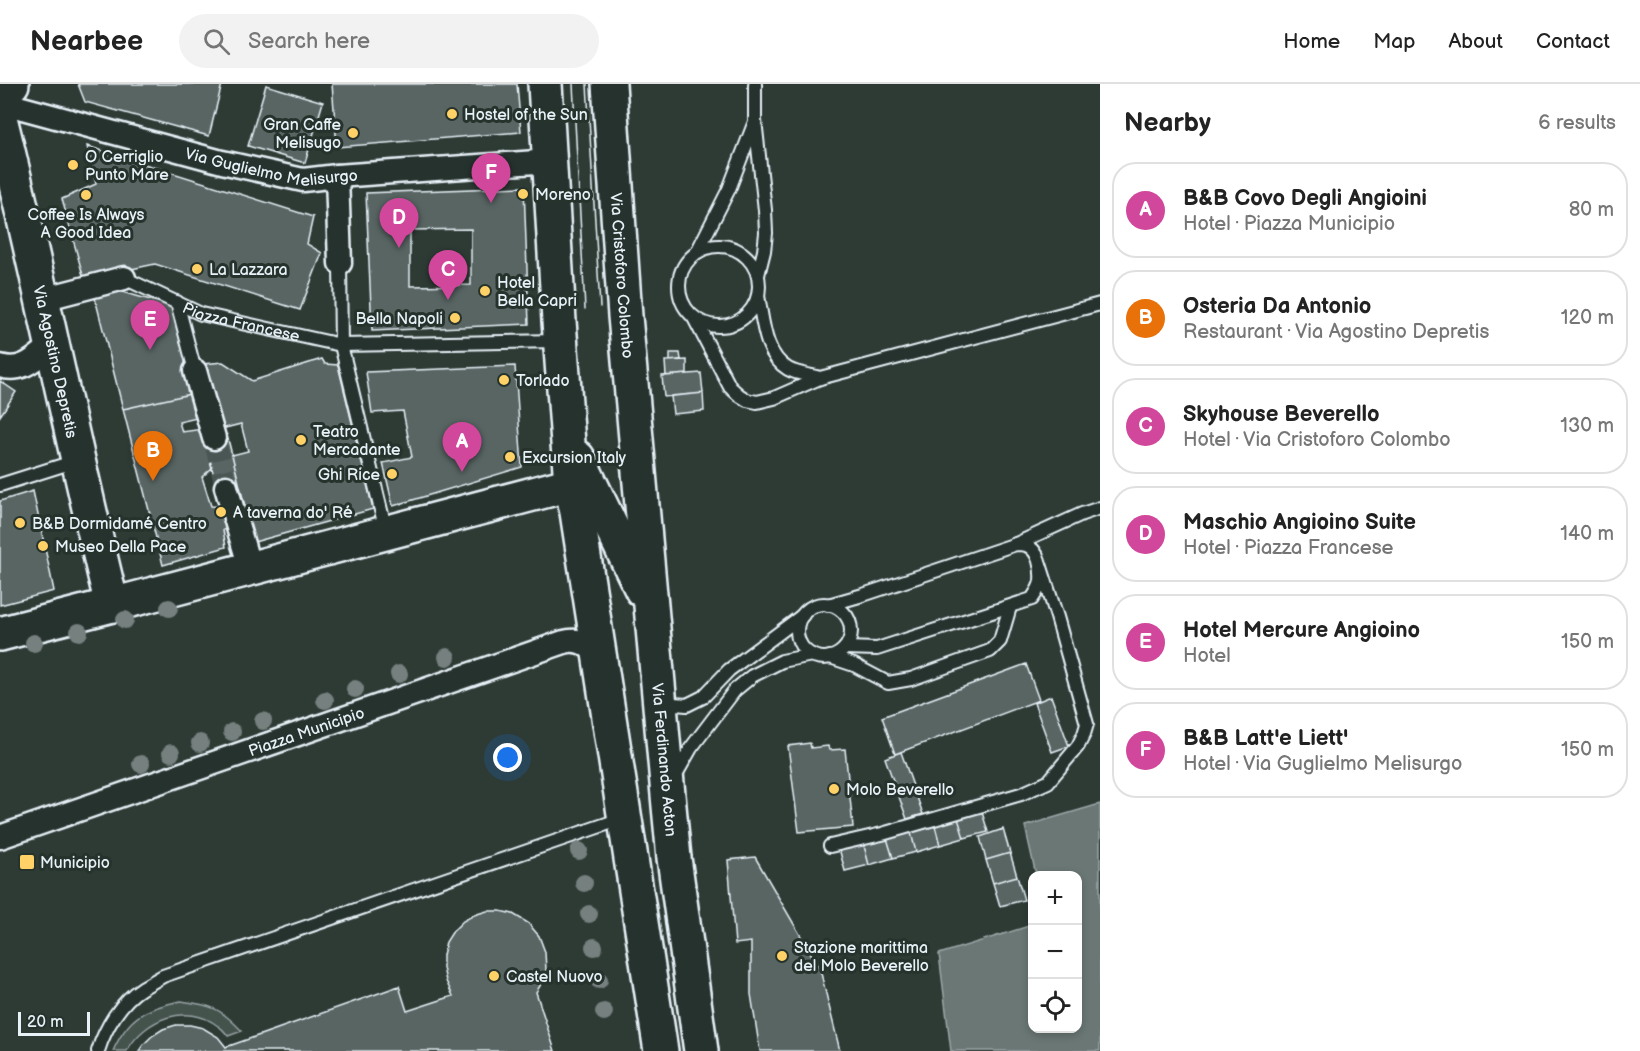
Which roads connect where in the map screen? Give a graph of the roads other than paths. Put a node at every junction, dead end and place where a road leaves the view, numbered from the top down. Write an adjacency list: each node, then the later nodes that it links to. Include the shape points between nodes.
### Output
1 (12, 84): 5 (main road)
2 (545, 84): 9 (main road)
3 (609, 84): 29 (main road, Via Cristoforo Colombo)
4 (755, 84): 8 (lane)
5 (0, 96)
6 (0, 102): 10 (street, Via Guglielmo Melisurgo, via 303,180)
7 (0, 118): 16 (main road, Via Agostino Depretis)
8 (756, 120): 11 (lane, via 729,189); 13 (lane, via 766,233)
9 (550, 161): 10 (street, Via Guglielmo Melisurgo); 20 (main road)
10 (337, 176): 12 (street)
11 (697, 252): 13 (lane, via 717,245 738,250 754,265); 19 (lane, via 687,260 678,280 681,301)
12 (340, 263): 22 (lane)
13 (758, 275): 15 (lane)
14 (124, 278): 16 (street, Piazza Francese); 17 (lane, Piazza Francese)
15 (758, 296): 19 (lane, via 748,313 732,324 712,326); 25 (lane, via 767,338 778,361 788,369)
16 (43, 299): 21 (main road, Via Agostino Depretis)
17 (177, 302): 22 (lane, Piazza Francese, via 201,314); 24 (lane)
18 (1100, 304): 25 (lane)
19 (694, 318): 25 (lane, via 730,387 747,400 774,398)
20 (561, 341): 22 (lane, Piazza Francese); 26 (main road)
21 (53, 344): 23 (street, via 14,369); 28 (main road, Via Agostino Depretis)
22 (340, 345): 34 (lane)
23 (0, 366)
24 (195, 370): 27 (street)
25 (820, 378)
26 (567, 435): 30 (main road); 42 (main road)
27 (214, 438)
28 (77, 460): 31 (lane); 39 (main road, Via Agostino Depretis)
29 (638, 466): 42 (main road, Via Ferdinando Acton)
30 (571, 484): 34 (main road); 49 (main road)
31 (0, 485)
32 (226, 486): 37 (street)
33 (1100, 508): 35 (lane)
34 (386, 532): 37 (main road)
35 (1016, 544): 36 (lane, via 1027,545); 40 (lane)
36 (1040, 564): 38 (lane, via 1041,581); 44 (lane)
37 (250, 568): 39 (main road)
38 (1032, 599): 41 (lane); 44 (lane, via 1043,603)
39 (112, 605): 45 (main road)
40 (828, 605): 43 (lane, via 813,606); 46 (lane, via 848,618 849,641)
41 (1010, 607): 46 (lane, via 877,650); 48 (lane, via 1000,641 990,651 911,679 888,683)
42 (651, 611): 50 (main road, Via Ferdinando Acton)
43 (802, 615): 47 (lane, via 799,642); 50 (lane, via 729,670 703,697 687,705 674,704)
44 (1057, 617): 54 (lane, via 1087,724 1078,746 1048,782 1010,797)
45 (0, 634)
46 (845, 648): 48 (lane)
47 (812, 655): 48 (lane); 51 (lane, via 782,661 735,690 691,748)
48 (830, 657)
49 (601, 666): 52 (main road); 53 (street, Piazza Municipio, via 588,645 571,640)
50 (659, 695): 51 (main road, Via Ferdinando Acton)
51 (668, 789): 57 (main road, Via Ferdinando Acton)
52 (625, 818): 55 (lane, via 163,976 123,1005); 56 (main road)
53 (0, 837)
54 (830, 846)
55 (98, 1051)
56 (661, 1051)
57 (701, 1051)

